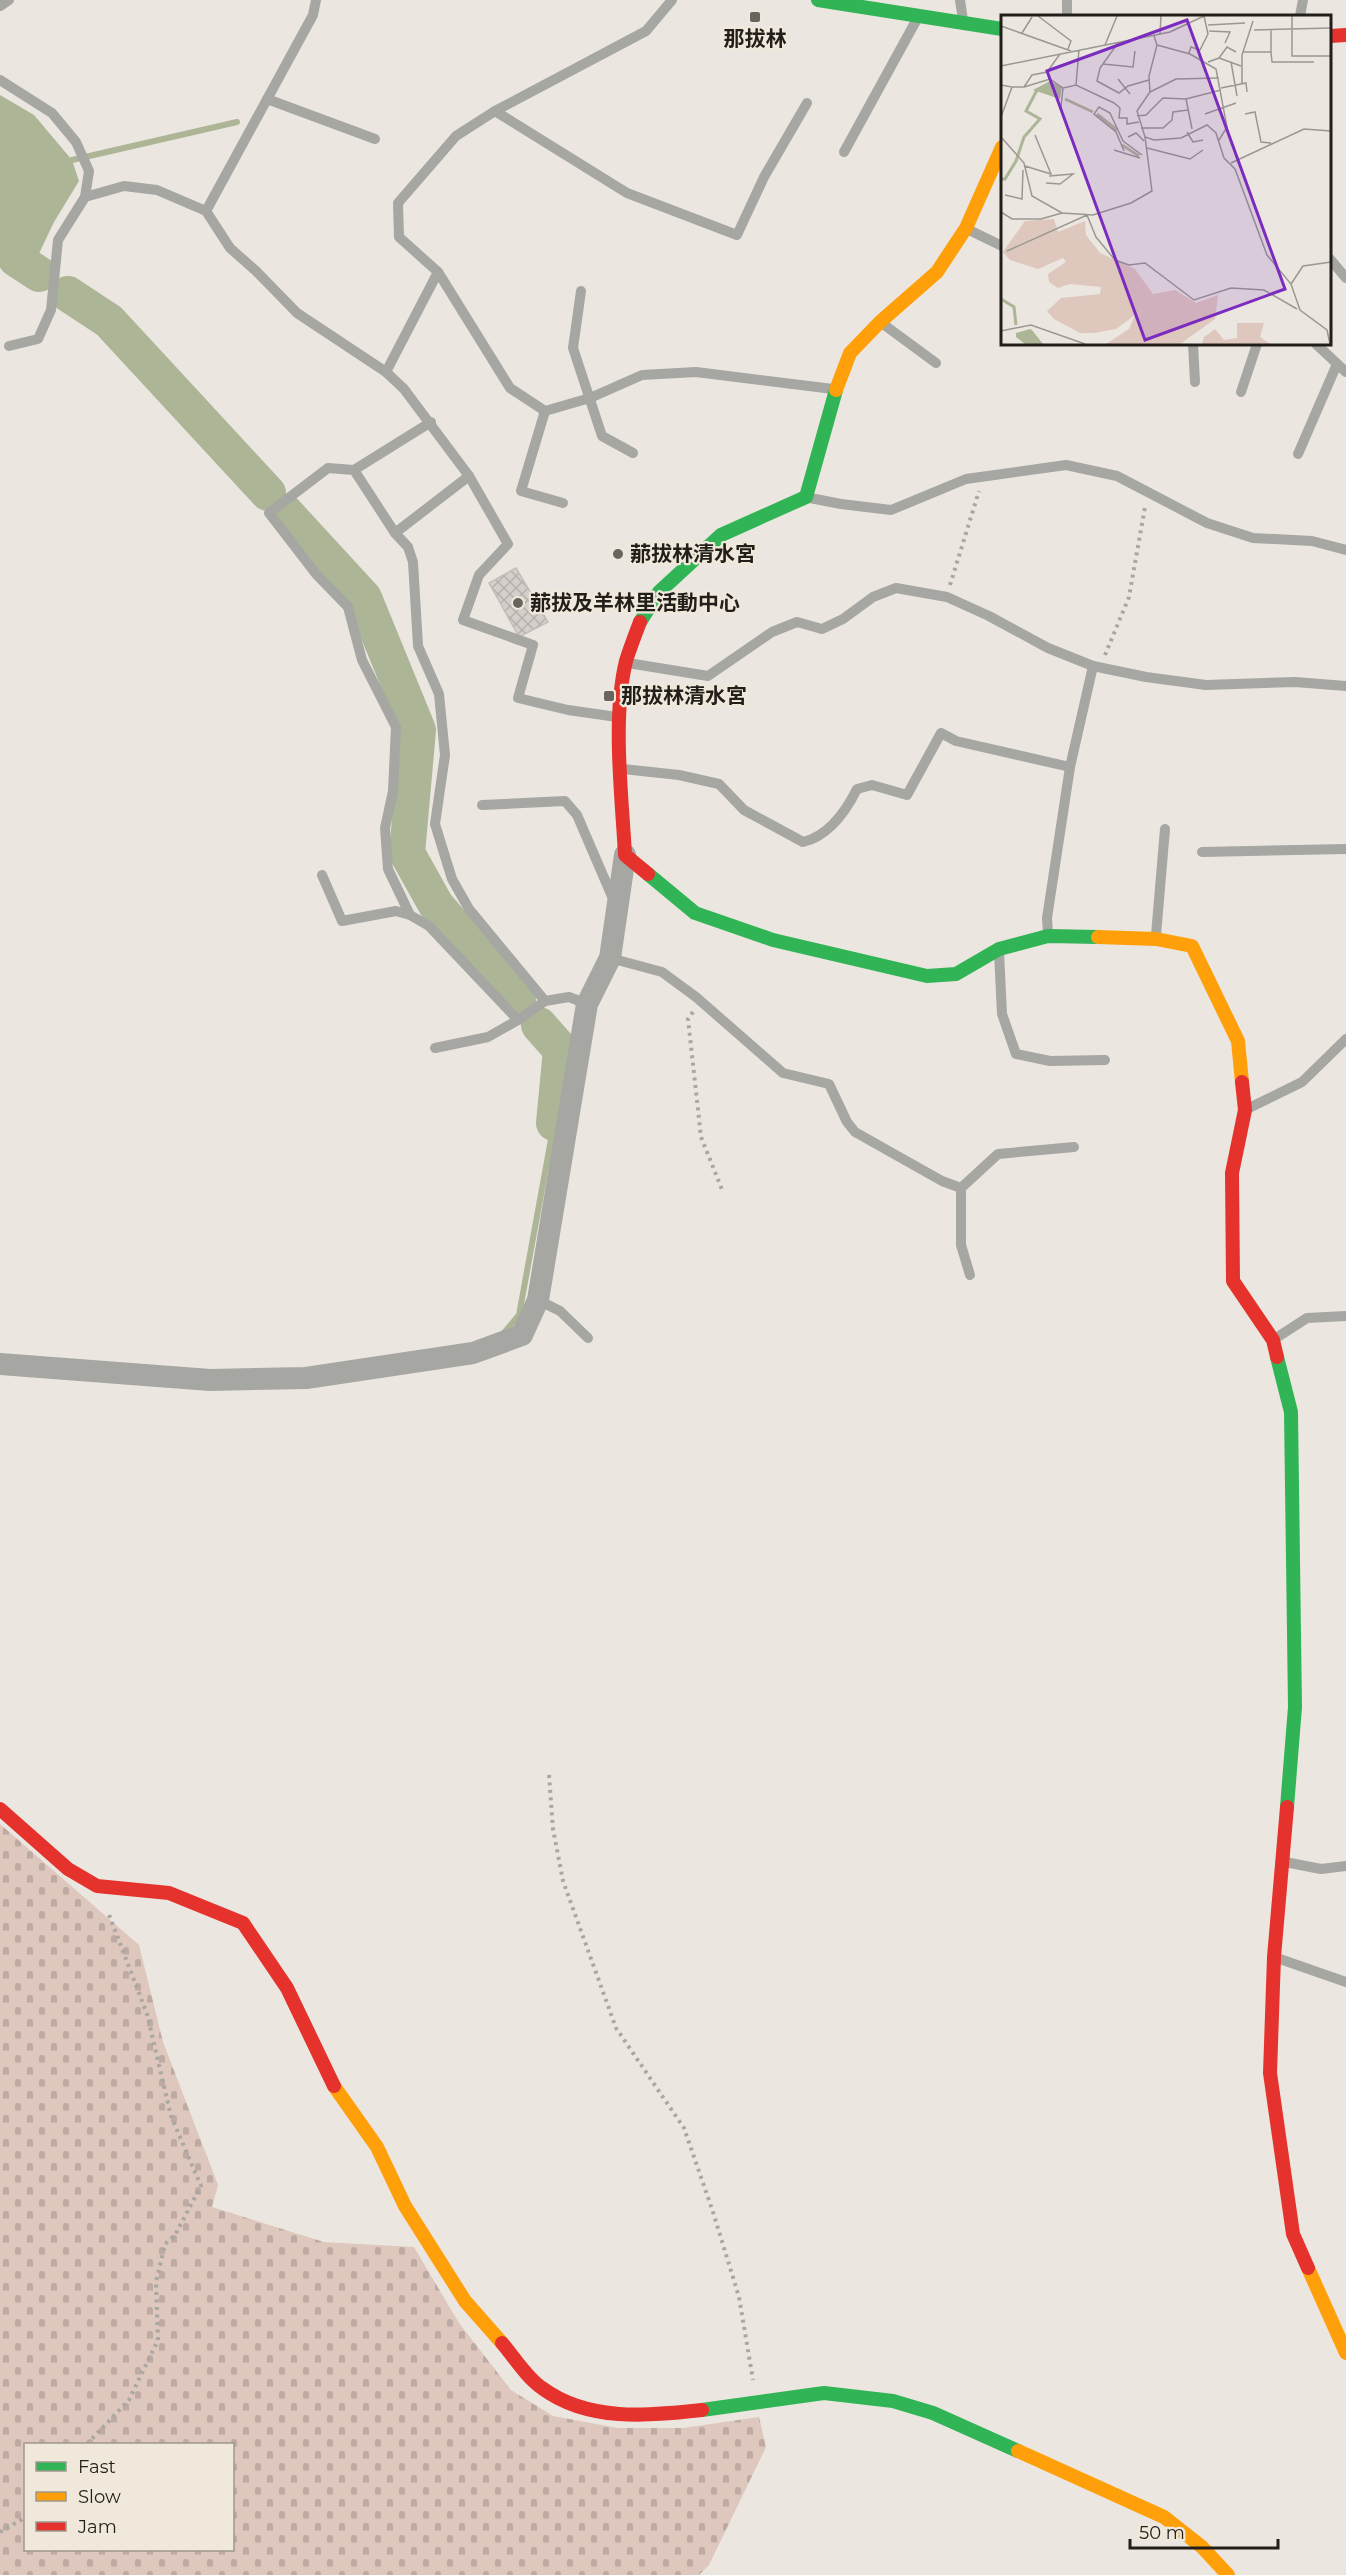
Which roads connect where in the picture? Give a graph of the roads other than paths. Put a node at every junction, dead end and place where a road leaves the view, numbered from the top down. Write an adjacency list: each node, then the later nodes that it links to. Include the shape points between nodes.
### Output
1 (9, 0): 7 (lane)
2 (316, 0): 15 (lane, via 313,15)
3 (672, 0): 17 (lane, via 646,31)
4 (818, 0): 9 (street)
5 (960, 0): 10 (lane)
6 (1303, 0): 8 (lane)
7 (0, 6)
8 (1300, 15)
9 (919, 16): 10 (street); 20 (lane)
10 (963, 24): 11 (street)
11 (1001, 29)
12 (1346, 35): 13 (street)
13 (1331, 36)
14 (0, 80): 21 (lane, via 52,113 76,142 89,171)
15 (267, 99): 18 (lane); 22 (lane)
16 (807, 103): 17 (lane, via 764,177 738,235 627,193)
17 (495, 111): 26 (lane, via 456,136 398,203 399,237)
18 (375, 139)
19 (1001, 149): 23 (street)
20 (844, 152)
21 (85, 197): 22 (lane, via 124,186 156,190); 33 (lane, via 58,240 51,310 38,339)
22 (206, 211): 36 (lane, via 230,248 297,314)
23 (966, 228): 24 (lane); 29 (street, via 937,272)
24 (1001, 246)
25 (1331, 261): 27 (lane)
26 (438, 272): 36 (lane); 42 (lane, via 510,388)
27 (1346, 278)
28 (581, 291): 41 (lane, via 573,348)
29 (880, 322): 34 (lane); 39 (street, via 850,353)
30 (1193, 345): 38 (lane)
31 (1257, 345): 40 (lane)
32 (1317, 345): 35 (lane)
33 (9, 346)
34 (936, 363)
35 (1337, 364): 37 (lane); 45 (lane)
36 (386, 372): 43 (lane)
37 (1346, 372)
38 (1195, 382)
39 (836, 390): 41 (lane, via 696,372 642,375); 48 (street)
40 (1241, 392)
41 (590, 398): 42 (lane); 44 (lane, via 602,436)
42 (545, 411): 49 (lane, via 521,491)
43 (430, 422): 46 (lane); 47 (lane)
44 (633, 453)
45 (1298, 454)
46 (354, 470): 50 (lane); 65 (lane, via 328,468 269,513 316,574 348,607 362,660 396,727 386,849 388,869)
47 (469, 477): 50 (lane); 55 (lane, via 508,544 479,575 463,620 533,645 518,698)
48 (806, 497): 51 (lane, via 891,510 966,478 1066,465 1117,476 1207,523 1253,538 1312,541); 52 (street, via 721,535 690,561 659,592 641,618)
49 (563, 503)
50 (396, 533): 70 (lane, via 408,547 413,562 418,646 440,694 445,755 435,824 452,879 469,909)
51 (1346, 550)
52 (626, 662): 53 (lane, via 708,676 772,632 797,622 822,629 873,597 896,588 947,597 1048,648); 55 (street)
53 (1096, 666): 54 (lane, via 1206,685 1295,682); 56 (lane)
54 (1346, 686)
55 (620, 717): 57 (street)
56 (1070, 767): 57 (lane, via 956,741 941,733 907,795 872,785 858,789 846,810 817,839 803,842 744,810 719,784); 66 (lane, via 1047,918)
57 (620, 768): 62 (street)
58 (482, 805): 64 (lane, via 565,801 578,815)
59 (1165, 829): 67 (lane)
60 (1346, 849): 61 (lane)
61 (1202, 852)
62 (625, 855): 64 (street); 68 (street, via 695,913 772,939 927,976 956,974)
63 (322, 875): 65 (lane, via 342,921 396,911)
64 (618, 909): 69 (street)
65 (410, 915): 72 (lane, via 429,926)
66 (1048, 936): 67 (street); 68 (street)
67 (1156, 939): 76 (street, via 1192,946 1238,1041)
68 (999, 949): 75 (lane, via 1002,1014 1016,1054 1050,1061)
69 (610, 958): 71 (street); 78 (lane, via 662,972 783,1073 830,1084 855,1132)
70 (545, 1000): 71 (lane, via 569,997); 72 (lane)
71 (587, 1004): 80 (street)
72 (518, 1020): 74 (lane, via 488,1037)
73 (1344, 1043): 76 (lane, via 1302,1082)
74 (435, 1048)
75 (1105, 1060)
76 (1245, 1110): 83 (street, via 1232,1173 1233,1281)
77 (1074, 1147): 78 (lane, via 998,1154)
78 (961, 1188): 79 (lane, via 961,1245)
79 (970, 1275)
80 (538, 1300): 82 (lane, via 560,1311); 84 (street, via 522,1335 473,1353 306,1378 210,1380)
81 (1346, 1316): 83 (lane, via 1307,1318)
82 (588, 1338)
83 (1273, 1340): 86 (street, via 1291,1412 1295,1707)
84 (0, 1364)
85 (0, 1809): 91 (street, via 68,1869 97,1887 169,1893 243,1923 287,1988 330,2078 377,2147 405,2206 465,2301 541,2388 586,2410 645,2416 824,2393 893,2401 933,2413 1164,2517 1202,2547)
86 (1282, 1861): 87 (lane, via 1321,1869); 88 (street)
87 (1346, 1866)
88 (1274, 1957): 89 (lane); 90 (street, via 1270,2073 1293,2234)
89 (1346, 1982)
90 (1346, 2353)
91 (1228, 2575)

